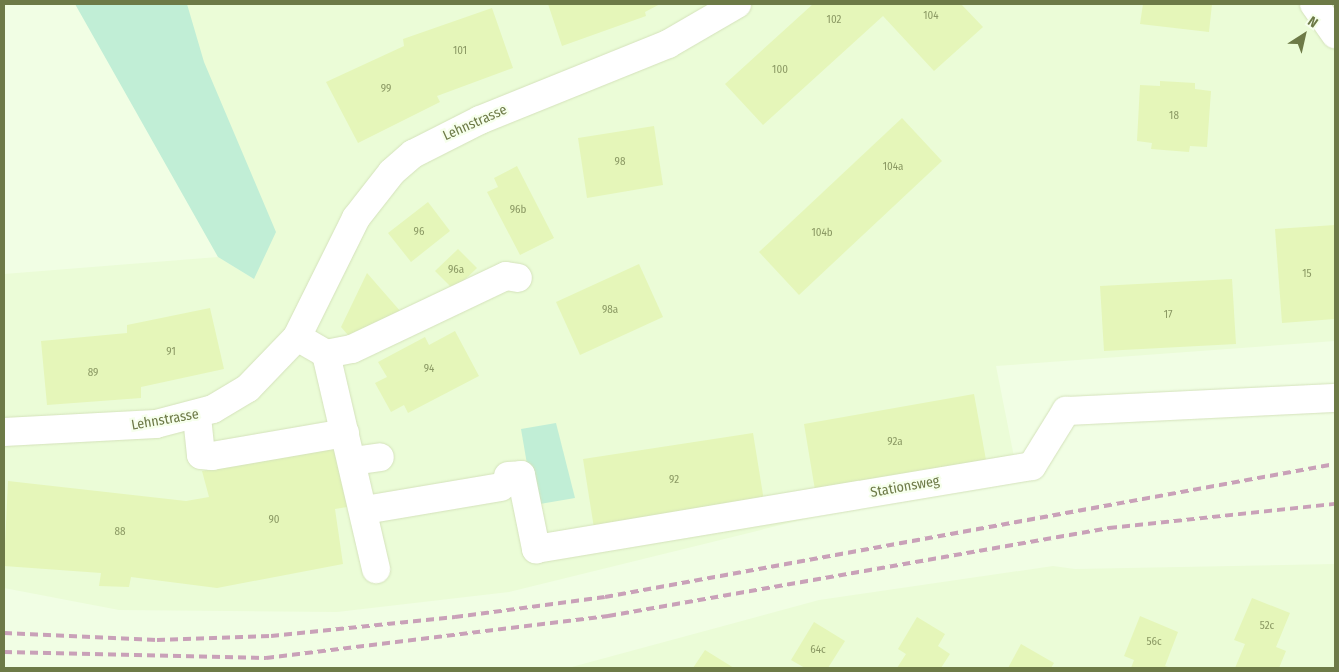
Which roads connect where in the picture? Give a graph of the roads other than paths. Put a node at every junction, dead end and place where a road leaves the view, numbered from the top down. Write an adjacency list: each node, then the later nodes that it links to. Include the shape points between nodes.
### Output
1 (737, 4): 5 (street, Lehnstrasse, via 668,44 471,124 413,154 392,172 356,218)
2 (1314, 4): 3 (street)
3 (1335, 34)
4 (518, 278): 6 (street, via 506,276 352,349)
5 (297, 337): 6 (street); 8 (street, Lehnstrasse, via 248,388)
6 (326, 354): 10 (street)
7 (1335, 398): 13 (street, Stationsweg, via 1066,411 1032,466 536,549 521,474 504,482)
8 (197, 417): 9 (street, Lehnstrasse, via 118,427); 10 (street, via 201,455 212,456)
9 (4, 432)
10 (345, 433): 12 (street)
11 (380, 457): 12 (street)
12 (353, 461): 13 (street)
13 (365, 510): 14 (street)
14 (376, 569)

